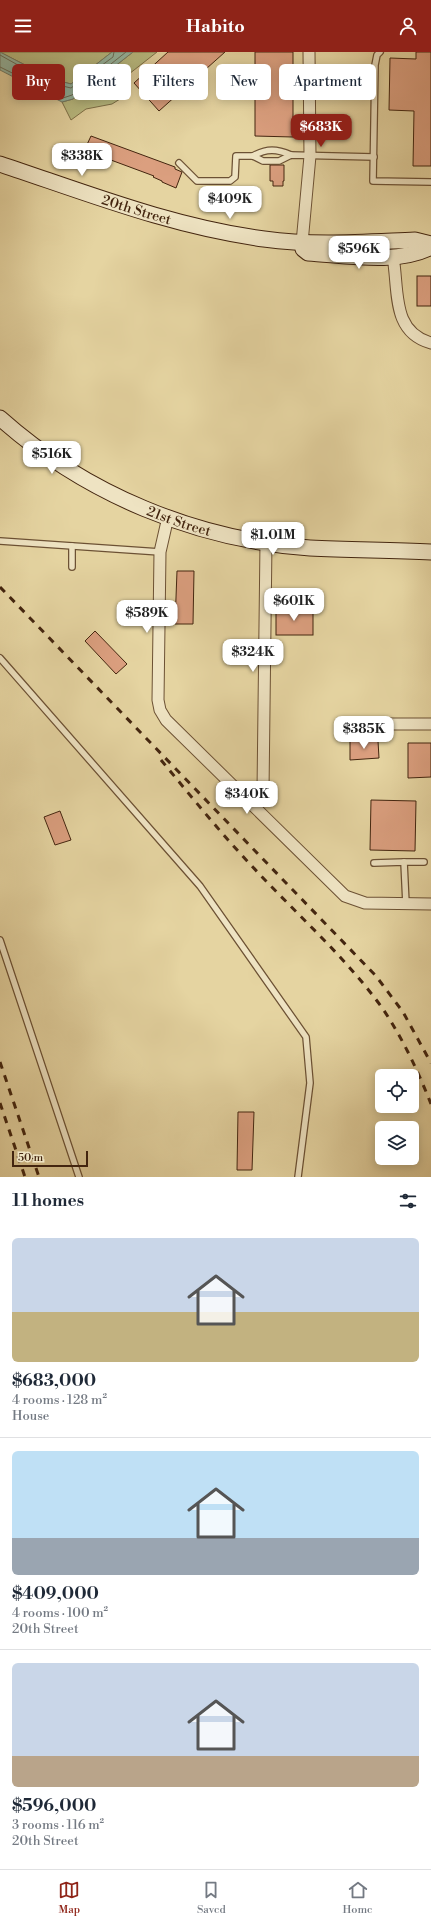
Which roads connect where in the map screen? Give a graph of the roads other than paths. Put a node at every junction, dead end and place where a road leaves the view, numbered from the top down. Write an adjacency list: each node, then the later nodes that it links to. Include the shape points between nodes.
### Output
1 (309, 52): 3 (street)
2 (380, 52): 8 (lane, via 375,65)
3 (309, 64)
4 (309, 100): 7 (street)
5 (253, 156): 6 (lane, via 263,161 279,161); 6 (lane, via 263,150 279,150); 9 (lane, via 236,156 235,177 230,181 197,181)
6 (291, 156): 7 (lane)
7 (310, 156): 8 (lane); 12 (street)
8 (374, 158): 11 (lane, via 373,181)
9 (179, 163)
10 (0, 164): 12 (main road, 20th Street, via 208,230 265,240)
11 (431, 182)
12 (302, 243): 13 (main road, 20th Street, via 415,240); 14 (main road, 20th Street, via 308,253)
13 (431, 245): 14 (main road, 20th Street, via 420,253)
14 (393, 257): 15 (street, via 399,306 404,324 416,338)
15 (431, 343)
16 (0, 418): 17 (main road, 21st Street, via 48,456 85,480 126,501)
17 (168, 517): 19 (main road, 21st Street, via 217,532); 21 (street)
18 (0, 541): 20 (lane)
19 (266, 542): 22 (main road, 21st Street, via 309,548); 27 (street, via 264,791)
20 (72, 546): 21 (lane); 23 (lane)
21 (160, 552): 27 (street, via 160,710 166,720)
22 (431, 552)
23 (72, 567)
24 (0, 658): 35 (lane, via 200,886 306,1037 310,1083)
25 (371, 724): 26 (street)
26 (431, 724)
27 (256, 808): 31 (street, via 345,896 365,904)
28 (404, 862): 29 (lane); 30 (lane); 31 (lane)
29 (424, 862)
30 (374, 863)
31 (406, 904): 32 (street)
32 (431, 904)
33 (0, 940): 34 (lane)
34 (79, 1177)
35 (298, 1177)

